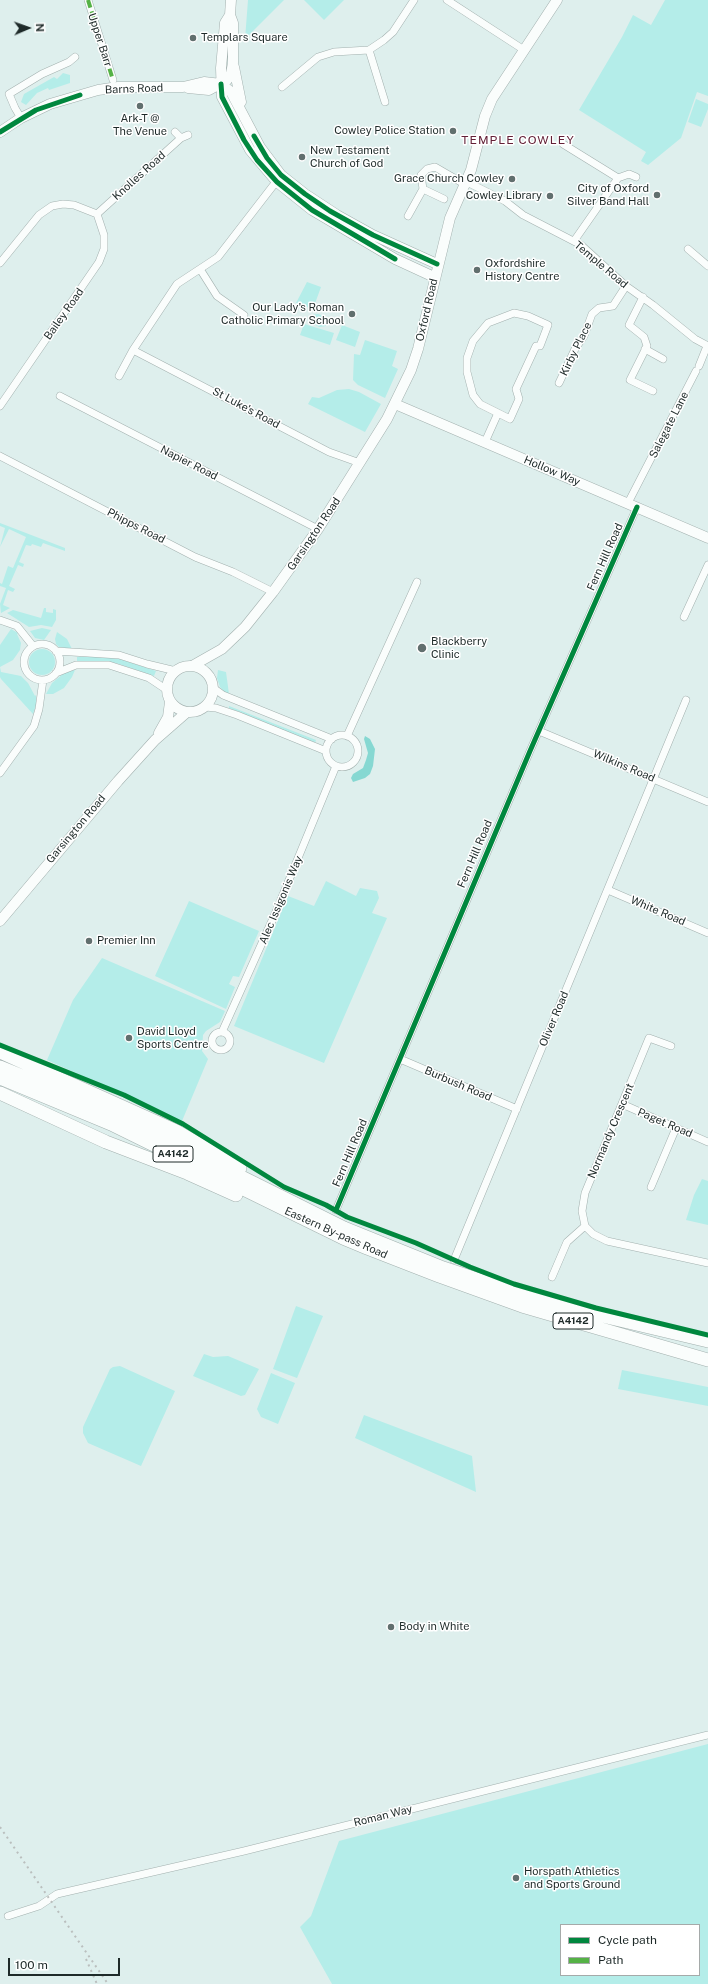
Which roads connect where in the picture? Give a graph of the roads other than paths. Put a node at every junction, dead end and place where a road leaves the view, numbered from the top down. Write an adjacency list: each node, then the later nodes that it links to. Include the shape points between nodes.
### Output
1 (88, 0): 2 (street, Upper Barr, via 115,80)
2 (92, 0)
3 (231, 0): 7 (main road)
4 (414, 0): 8 (street, via 393,32)
5 (448, 0): 9 (street)
6 (557, 0): 9 (main road, Oxford Road)
7 (230, 15): 11 (main road, via 233,23); 12 (main road, via 225,23)
8 (369, 50): 13 (street, via 326,53); 14 (street)
9 (524, 50): 23 (main road, Oxford Road, via 492,99)
10 (75, 57): 16 (street, via 9,94)
11 (233, 62): 12 (main road, via 231,74); 15 (main road)
12 (221, 84): 15 (main road, via 231,92); 16 (main road, Barns Road, via 209,90 183,87 118,87 98,90 50,104); 20 (main road, via 222,97 244,140 257,160)
13 (282, 87)
14 (386, 102)
15 (244, 113): 20 (main road, via 251,131)
16 (21, 118): 17 (main road, Barns Road)
17 (0, 132)
18 (175, 132): 26 (street, Knolles Road, via 184,136)
19 (563, 144): 21 (street)
20 (279, 178): 31 (main road, via 373,235); 33 (street, via 218,257); 34 (main road, via 312,210 337,226 395,259)
21 (618, 178): 22 (street, via 630,174); 28 (street)
22 (636, 178)
23 (467, 183): 24 (street, Temple Road, via 435,167 427,169 421,175); 28 (street, Temple Road, via 505,201 523,215); 31 (main road, Oxford Road, via 450,218)
24 (423, 189): 25 (street); 27 (street)
25 (444, 199)
26 (97, 214): 30 (street, via 74,205 52,206 39,215); 47 (street, Bailey Road, via 104,235 104,249 99,262)
27 (408, 216)
28 (574, 242): 35 (street, Temple Road)
29 (688, 250): 32 (street)
30 (0, 263)
31 (437, 264): 34 (main road, Oxford Road)
32 (708, 266)
33 (200, 269): 37 (street, via 217,296); 40 (street, via 177,284)
34 (434, 277): 46 (main road, Oxford Road, via 418,349)
35 (626, 286): 36 (street, Temple Road); 43 (street, Kirby Place, via 613,306 599,308 592,314)
36 (643, 297): 38 (street, Temple Road, via 695,339); 39 (street, via 630,325 644,337 647,346)
37 (244, 315)
38 (708, 346): 52 (street, Salegate Lane)
39 (645, 349): 41 (street); 44 (street, via 630,380)
40 (133, 350): 42 (street); 51 (street, St Luke's Road, via 330,452)
41 (664, 359)
42 (119, 376)
43 (559, 383)
44 (653, 391)
45 (60, 396): 53 (street, Napier Road)
46 (395, 404): 49 (main road, Hollow Way); 51 (main road, Garsington Road)
47 (0, 406)
48 (498, 413): 48 (street, via 510,419 519,399 516,389 536,346 540,346 548,325 528,316 514,313 488,323 473,341 467,358 467,372 473,395 480,404); 49 (street)
49 (485, 442): 52 (main road, Hollow Way)
50 (0, 456): 57 (street, Phipps Road, via 195,557)
51 (360, 463): 53 (main road, Garsington Road)
52 (633, 505): 54 (main road, Hollow Way); 74 (street, Fern Hill Road)
53 (318, 529): 57 (main road, Garsington Road)
54 (708, 538)
55 (708, 565): 58 (street)
56 (417, 582): 75 (street)
57 (273, 592): 62 (main road, Garsington Road, via 245,627)
58 (684, 617)
59 (0, 620): 60 (street, via 17,626)
60 (33, 646): 61 (street, via 45,644); 67 (street, via 24,657 24,668 30,676)
61 (56, 651): 64 (street, via 119,655); 65 (street, via 60,661)
62 (217, 653): 63 (main road, Garsington Road); 66 (main road, Garsington Road)
63 (192, 666): 64 (main road); 66 (main road)
64 (176, 671): 69 (main road, via 169,678)
65 (56, 673): 67 (street, via 51,678); 69 (street, via 76,666 109,665 148,678)
66 (207, 674): 68 (main road)
67 (43, 680): 80 (street, via 34,726)
68 (212, 687): 72 (main road, via 211,699); 76 (street, via 223,695)
69 (167, 690): 71 (main road)
70 (686, 700): 81 (street, Oliver Road)
71 (170, 702): 73 (main road, via 176,708); 77 (main road, via 168,718)
72 (205, 706): 73 (main road, via 196,712); 78 (street, via 237,715)
73 (187, 712): 77 (main road)
74 (540, 731): 81 (street, Wilkins Road); 89 (street, Fern Hill Road)
75 (347, 736): 76 (street, via 339,735); 79 (street, via 357,747 357,757 346,767)
76 (332, 739): 78 (street, via 328,742)
77 (156, 740): 84 (main road, Garsington Road, via 93,810)
78 (326, 751): 79 (street, via 329,760)
79 (336, 766): 86 (street, Alec Issigonis Way, via 275,914)
80 (0, 773)
81 (653, 778): 82 (street, Wilkins Road); 83 (street, Oliver Road)
82 (708, 802)
83 (608, 890): 85 (street, White Road); 94 (street, Oliver Road)
84 (0, 921)
85 (708, 933)
86 (222, 1032)
87 (671, 1046): 93 (street, Normandy Crescent, via 651,1034)
88 (0, 1052): 98 (highway, via 176,1131 236,1165)
89 (400, 1059): 94 (street, Burbush Road); 99 (street, Fern Hill Road)
90 (0, 1067): 98 (highway, Eastern By-pass Road / A4142, via 115,1114)
91 (0, 1078): 101 (highway, Eastern By-pass Road / A4142, via 111,1124)
92 (0, 1093): 101 (highway, via 106,1142 187,1173 263,1208)
93 (622, 1104): 95 (street, Paget Road); 100 (street, Normandy Crescent, via 585,1193 582,1210)
94 (517, 1109): 102 (street, Oliver Road)
95 (676, 1128): 96 (street, Paget Road); 97 (street)
96 (708, 1142)
97 (651, 1187)
98 (266, 1189): 105 (highway, Eastern By-pass Road / A4142, via 344,1228 443,1268 552,1304)
99 (336, 1210)
100 (586, 1226): 103 (street, via 593,1234 607,1241); 104 (street, via 567,1242)
101 (343, 1238): 106 (highway, Eastern By-pass Road / A4142, via 522,1306)
102 (454, 1260)
103 (708, 1263)
104 (552, 1277)
105 (708, 1341)
106 (708, 1360)
107 (708, 1735): 108 (street, Roman Way, via 244,1851 57,1894 39,1906)
108 (8, 1916)

